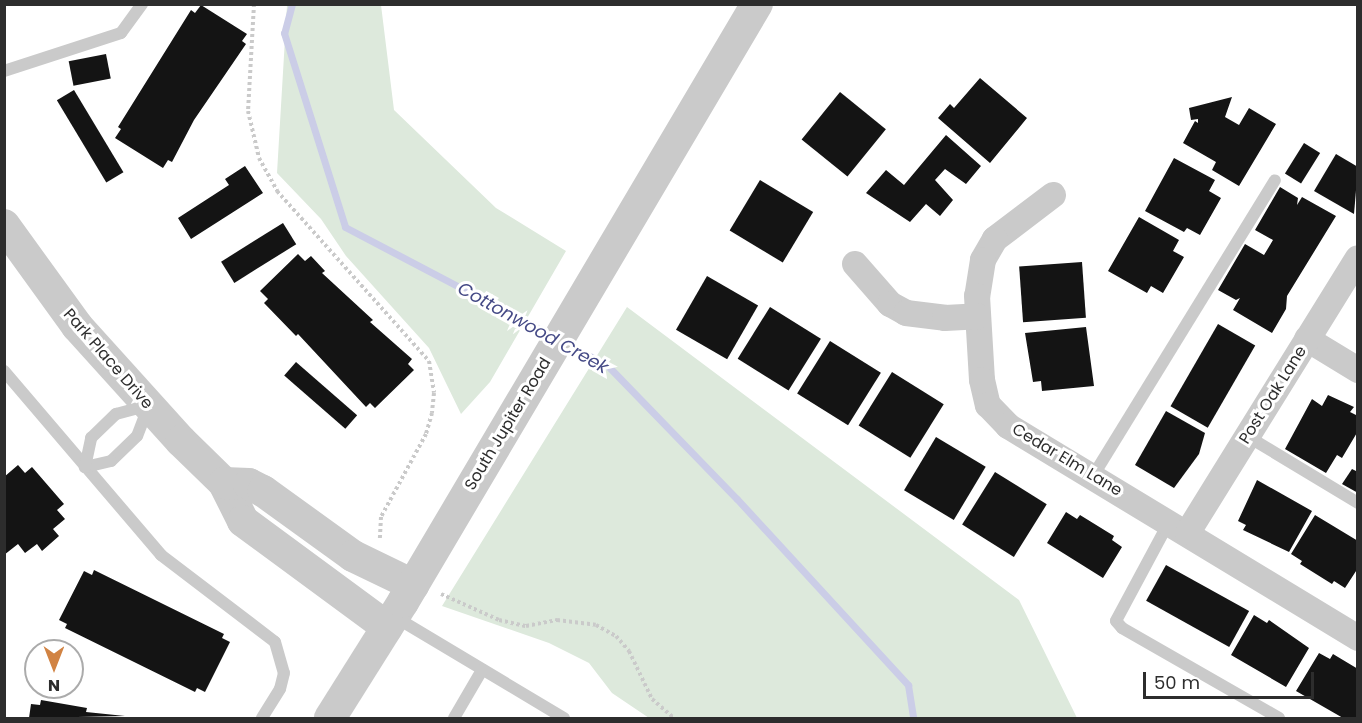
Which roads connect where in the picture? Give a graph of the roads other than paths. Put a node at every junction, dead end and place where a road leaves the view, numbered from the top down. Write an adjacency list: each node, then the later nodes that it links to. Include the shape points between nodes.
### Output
1 (142, 4): 3 (lane, via 121,33)
2 (757, 4): 20 (street, South Jupiter Road, via 540,370)
3 (4, 71)
4 (1275, 180): 16 (lane)
5 (1053, 195): 9 (street, Cedar Elm Lane, via 995,239 983,260 976,296)
6 (4, 225): 13 (street, Park Place Drive, via 77,326)
7 (1358, 258): 10 (street, Post Oak Lane)
8 (855, 264): 9 (street, via 890,304 906,313 945,318)
9 (978, 316): 16 (street, Cedar Elm Lane, via 982,380 988,405 1008,426)
10 (1307, 339): 11 (street); 14 (street, Post Oak Lane)
11 (1358, 370)
12 (4, 371): 15 (lane)
13 (149, 405): 15 (lane, via 137,436 111,461); 15 (lane, via 116,414 91,438); 17 (street, Park Place Drive)
14 (1247, 436): 18 (lane); 19 (street, Post Oak Lane)
15 (84, 467): 24 (lane, via 161,555 275,642 284,673 280,689)
16 (1093, 476): 19 (street, Cedar Elm Lane)
17 (224, 483): 20 (street, via 249,484 263,491 353,556); 21 (street, Park Place Drive, via 243,521 255,533)
18 (1358, 503)
19 (1179, 527): 22 (street, Cedar Elm Lane); 28 (lane, via 1116,621)
20 (427, 589): 21 (street, South Jupiter Road)
21 (390, 621): 23 (lane); 25 (street, South Jupiter Road)
22 (1358, 638)
23 (482, 670): 26 (lane); 27 (lane)
24 (262, 718)
25 (330, 718)
26 (454, 718)
27 (564, 718)
28 (1279, 718)

